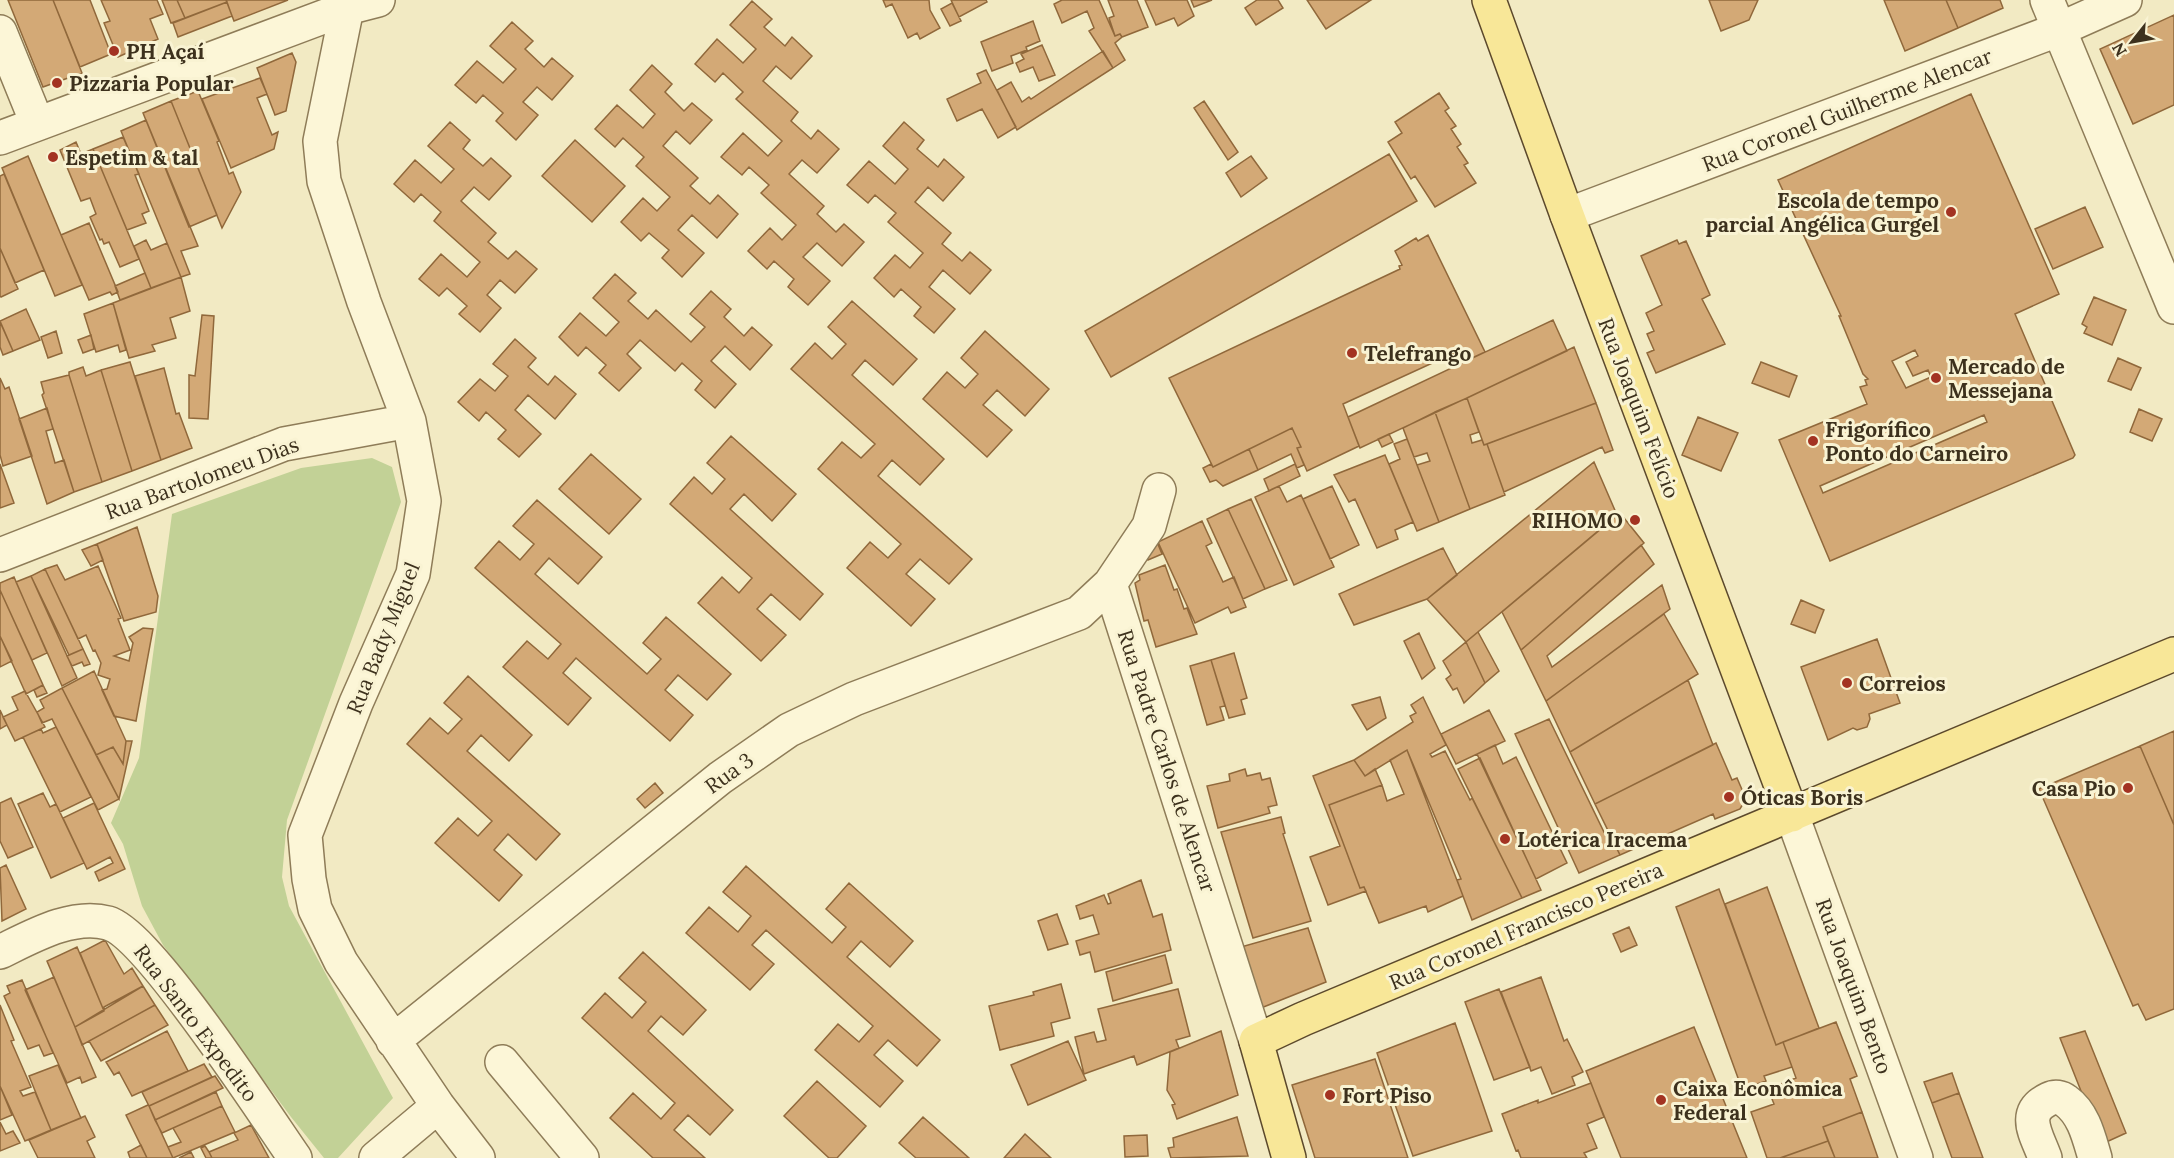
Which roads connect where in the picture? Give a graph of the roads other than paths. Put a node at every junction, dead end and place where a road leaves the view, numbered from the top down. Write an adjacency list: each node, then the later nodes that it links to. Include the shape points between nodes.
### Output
1 (1489, 0): 9 (main road, Rua Joaquim Felício)
2 (2048, 0): 5 (street)
3 (2124, 0): 5 (street, Rua Coronel Guilherme Alencar)
4 (362, 4): 7 (street); 11 (street, Rua Bady Miguel, via 320,141 324,181)
5 (2061, 30): 9 (street, Rua Coronel Guilherme Alencar); 10 (street)
6 (0, 32): 7 (street)
7 (38, 123): 8 (street)
8 (0, 138)
9 (1567, 215): 16 (main road, Rua Joaquim Felício)
10 (2174, 307)
11 (409, 422): 13 (street, Rua Bartolomeu Dias, via 284,444); 18 (street, Rua Bady Miguel, via 424,501 413,574 356,703 305,835 315,909 341,962)
12 (1159, 490): 14 (street, via 1149,526)
13 (0, 555)
14 (1110, 584): 18 (street, Rua 3, via 1079,613 854,699 789,730 711,785); 19 (street, Rua Padre Carlos de Alencar)
15 (2174, 654): 16 (main road, Rua Coronel Francisco Pereira)
16 (1792, 815): 19 (main road, Rua Coronel Francisco Pereira); 27 (street, Rua Joaquim Bento)
17 (0, 952): 22 (street, Rua Santo Expedito, via 41,933 92,920 123,929 192,1011)
18 (393, 1041): 21 (street, Rua Bady Miguel)
19 (1256, 1041): 26 (main road)
20 (502, 1062): 25 (street)
21 (438, 1106): 23 (street); 24 (street, Rua Bady Miguel)
22 (295, 1158)
23 (376, 1158)
24 (478, 1158)
25 (582, 1158)
26 (1289, 1158)
27 (1916, 1158)
28 (2045, 1158): 29 (street, via 2032,1114 2038,1104 2054,1097 2065,1099 2074,1108 2086,1127)
29 (2096, 1158)

